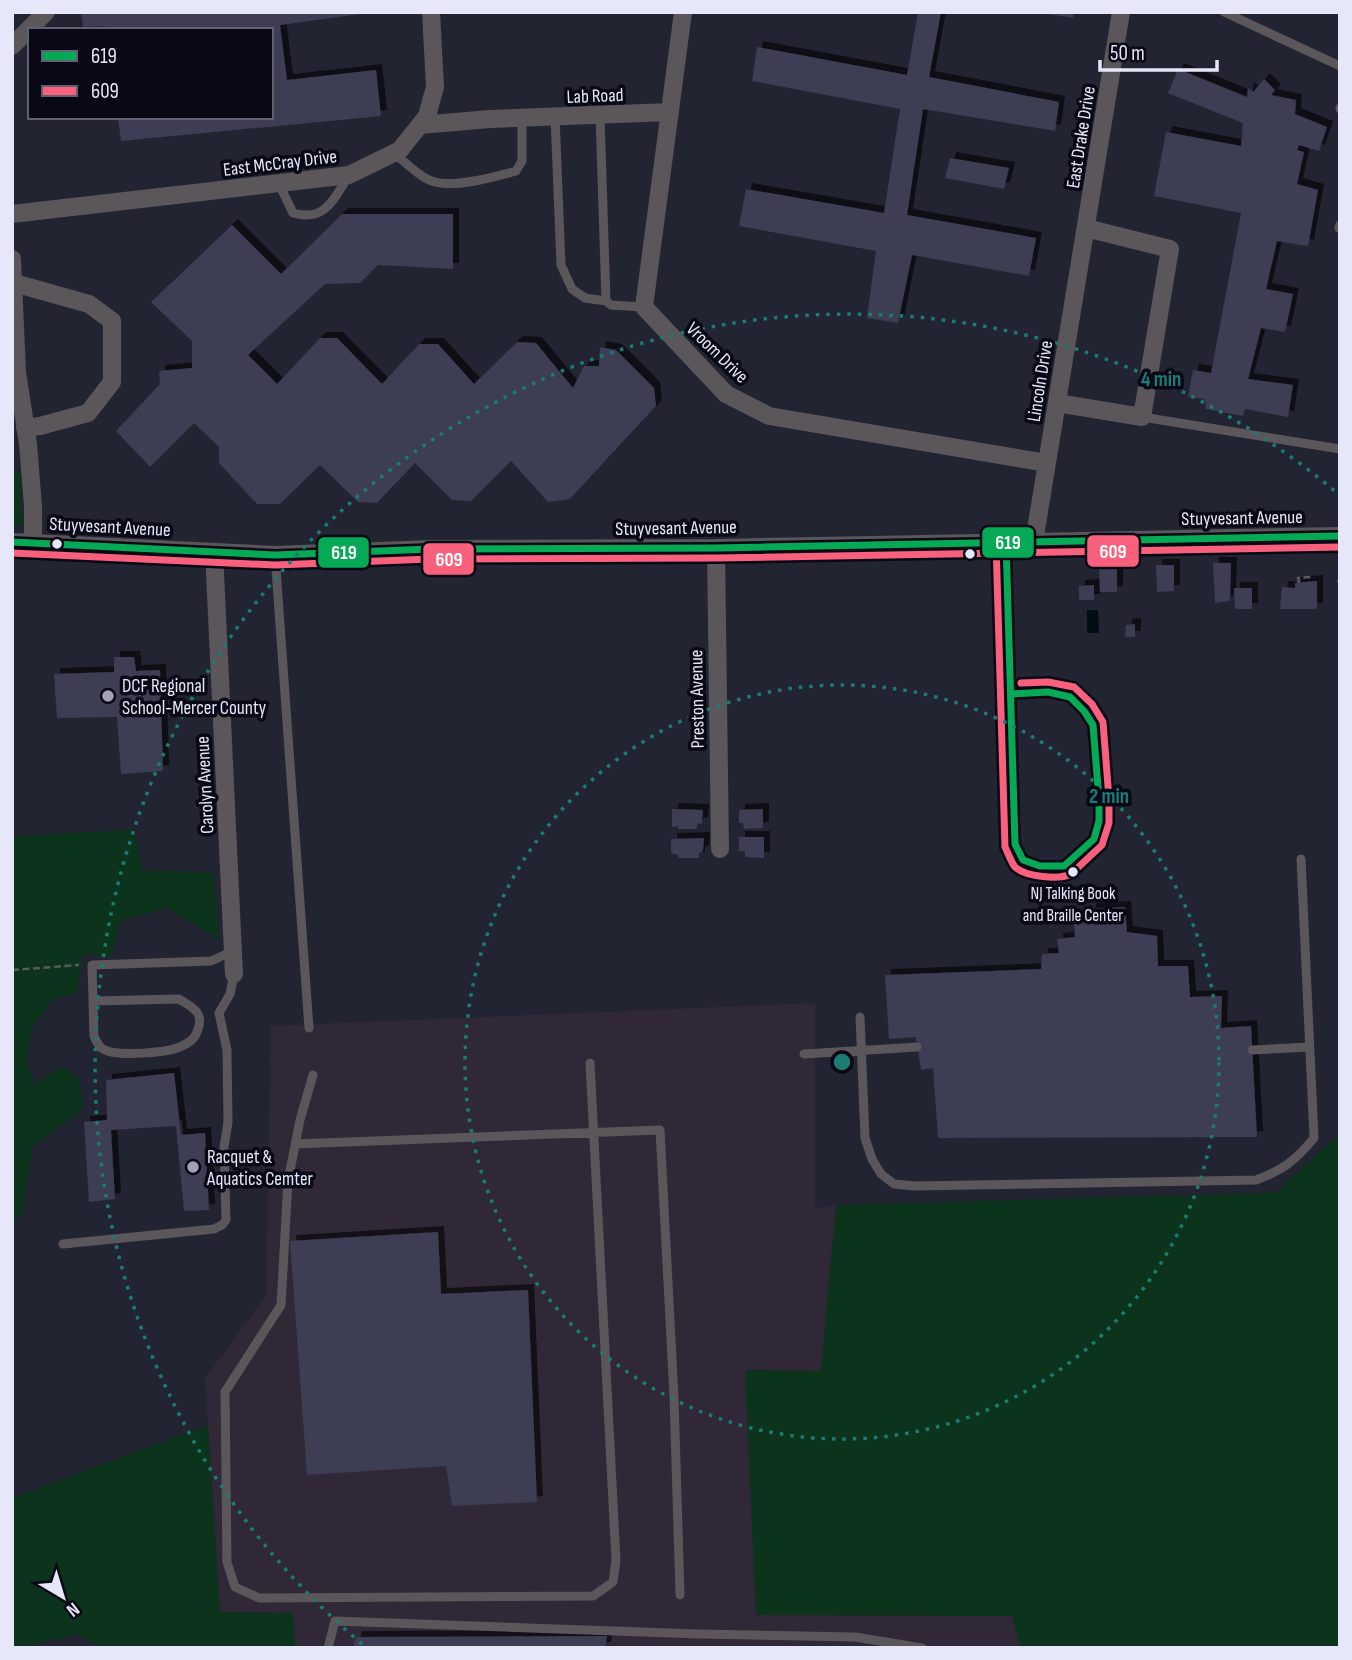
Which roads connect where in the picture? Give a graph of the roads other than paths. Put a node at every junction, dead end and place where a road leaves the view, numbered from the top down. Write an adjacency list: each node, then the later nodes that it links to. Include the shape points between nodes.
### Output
1 (46, 12): 6 (street)
2 (431, 12): 14 (street, East McCray Drive, via 435,87)
3 (683, 12): 10 (street)
4 (1121, 12): 19 (street, East Drake Drive)
5 (1224, 12): 9 (lane)
6 (30, 28)
7 (28, 30): 8 (street)
8 (12, 46)
9 (1340, 66)
10 (670, 112): 11 (street, Lab Road); 23 (street)
11 (600, 116): 12 (street, Lab Road); 22 (lane)
12 (555, 117): 13 (street, Lab Road); 22 (lane, via 561,265 572,289 584,298)
13 (522, 118): 14 (street, Lab Road); 15 (lane, via 522,161 516,170 493,177 445,184 431,181)
14 (420, 125): 15 (street, East McCray Drive)
15 (394, 153): 16 (street, East McCray Drive)
16 (349, 176): 17 (street, East McCray Drive); 17 (lane, via 318,214 305,216 293,213)
17 (279, 184): 18 (street, East McCray Drive)
18 (12, 214)
19 (1086, 228): 26 (street, Lincoln Drive); 27 (street, via 1170,248)
20 (12, 259): 21 (street)
21 (13, 271): 24 (street); 28 (street, via 89,304 112,321 112,382 88,413)
22 (606, 301): 23 (lane)
23 (644, 307): 30 (street, Vroom Drive, via 726,394 769,416)
24 (14, 348): 25 (street)
25 (17, 401): 28 (street)
26 (1057, 403): 27 (street); 30 (street, Lincoln Drive)
27 (1142, 417): 29 (lane)
28 (25, 428): 35 (street)
29 (1340, 449)
30 (1047, 463): 34 (street, Lincoln Drive)
31 (1340, 536): 34 (street, Stuyvesant Avenue)
32 (12, 542): 35 (street, Stuyvesant Avenue)
33 (1006, 542): 34 (street, Stuyvesant Avenue); 36 (street, Stuyvesant Avenue); 39 (lane)
34 (1034, 542)
35 (33, 543): 37 (street, Stuyvesant Avenue)
36 (716, 548): 38 (street, Stuyvesant Avenue, via 431,549); 40 (street, Preston Avenue)
37 (214, 552): 38 (street, Stuyvesant Avenue); 42 (street, Carolyn Avenue)
38 (275, 555): 48 (lane)
39 (1010, 694): 39 (lane, via 1015,844 1023,860 1064,866 1094,839 1099,821 1093,725 1070,697 1048,692)
40 (720, 849)
41 (1301, 859): 50 (lane)
42 (233, 951): 43 (street, Carolyn Avenue); 44 (lane, via 211,961 92,965)
43 (234, 974): 45 (lane)
44 (93, 1001): 46 (lane, via 179,999); 46 (lane, via 97,1044 114,1054 183,1046 195,1037)
45 (219, 1013): 46 (lane); 58 (lane, via 227,1050 226,1220 222,1226)
46 (200, 1014)
47 (860, 1017): 51 (lane)
48 (309, 1028)
49 (917, 1047): 51 (lane)
50 (1310, 1047): 51 (lane, via 1314,1138 1299,1156 1256,1181 915,1186 894,1184 872,1159 865,1138); 52 (lane)
51 (861, 1049): 53 (lane)
52 (1252, 1050)
53 (804, 1054)
54 (590, 1063): 56 (lane)
55 (313, 1075): 57 (lane)
56 (594, 1133): 57 (lane); 57 (lane, via 616,1559 613,1582 593,1596 259,1598 235,1587 227,1562 225,1392 281,1305 288,1181); 59 (lane, via 660,1130)
57 (295, 1144)
58 (63, 1244)
59 (680, 1595)
60 (328, 1648): 61 (lane, via 335,1621 855,1637)
61 (922, 1648)

